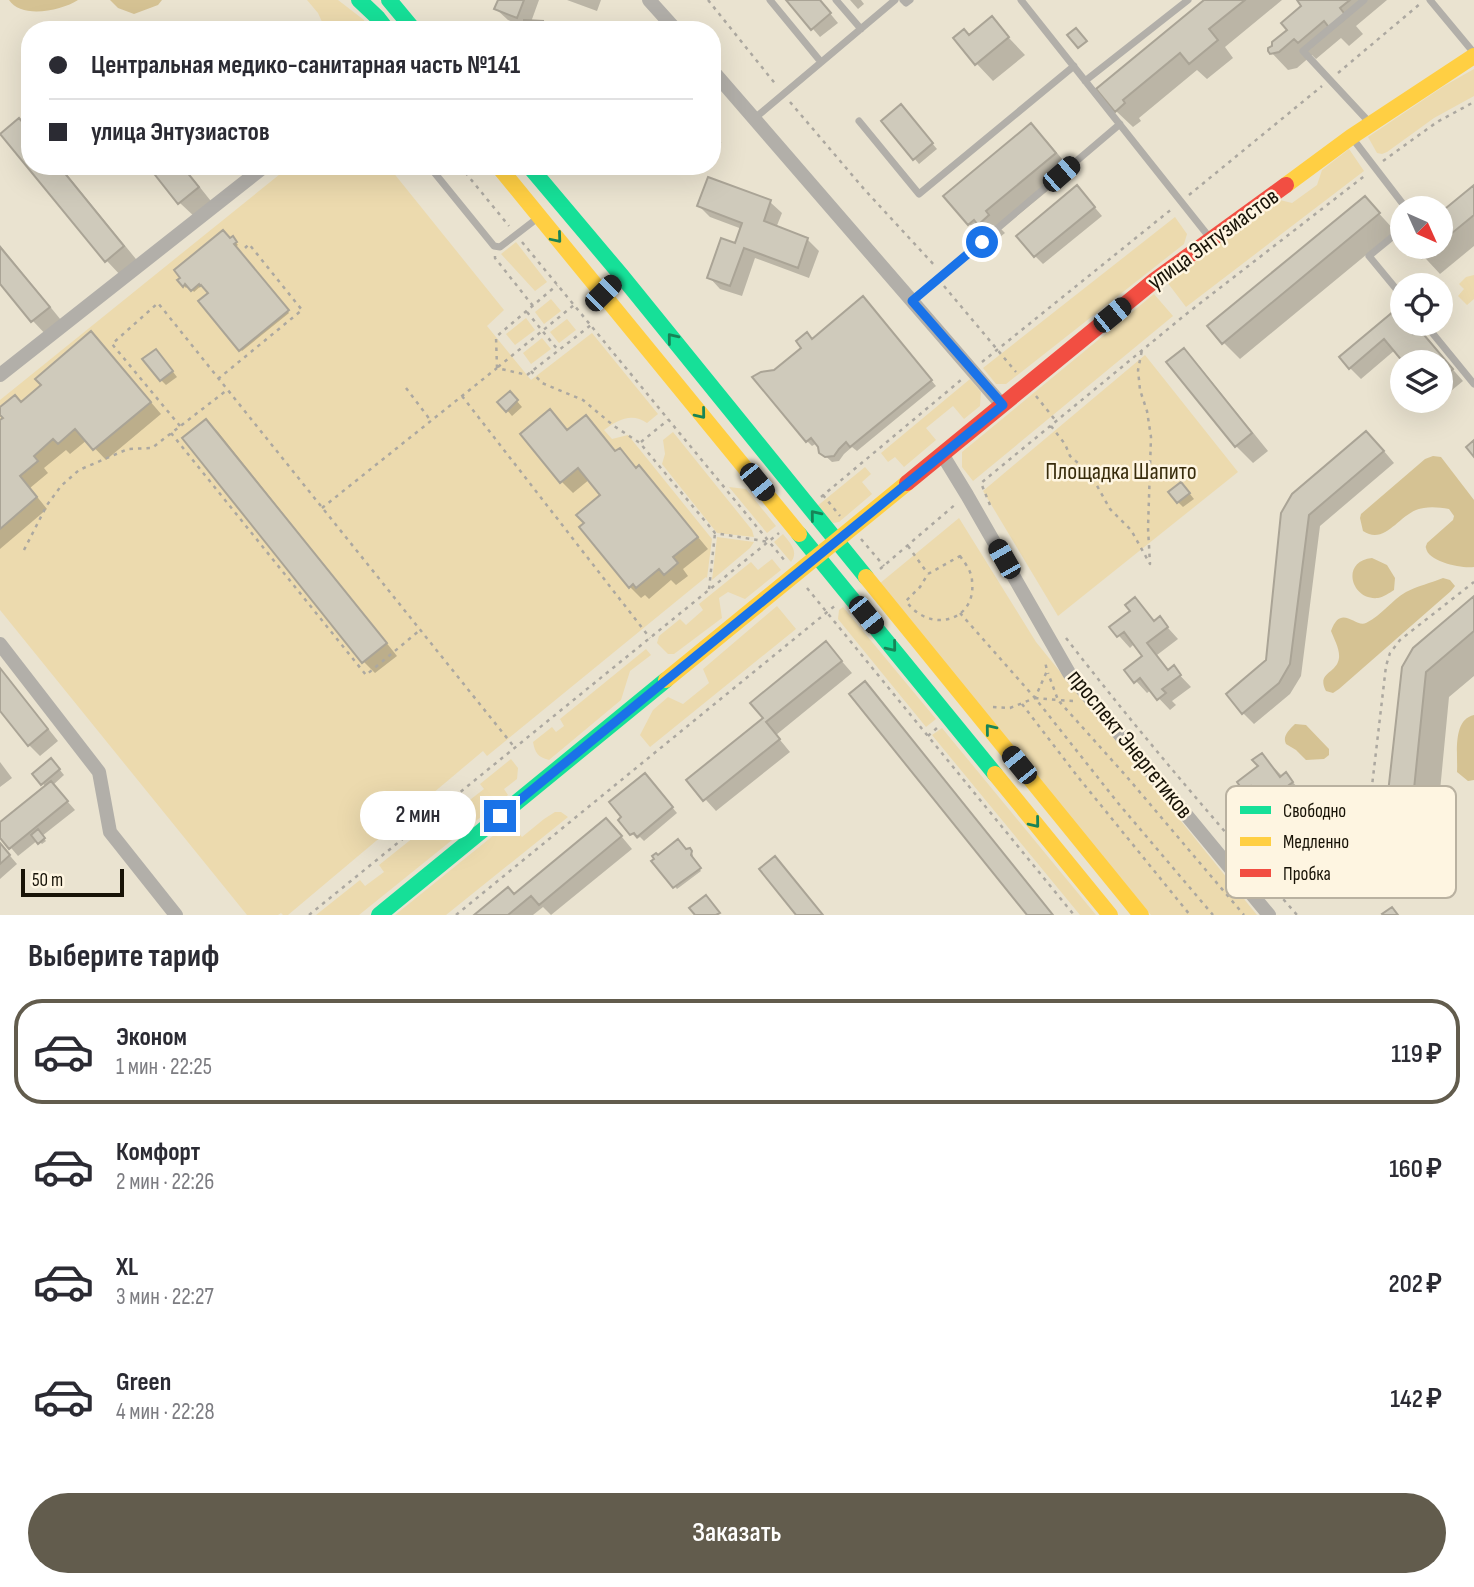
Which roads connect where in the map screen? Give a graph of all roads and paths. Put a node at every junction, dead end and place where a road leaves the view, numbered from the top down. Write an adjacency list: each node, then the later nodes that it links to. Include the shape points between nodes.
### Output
1 (359, 0): 15 (main road)
2 (708, 0): 26 (path)
3 (770, 0): 21 (lane)
4 (836, 0): 19 (lane)
5 (895, 0): 19 (lane)
6 (903, 0): 7 (lane)
7 (910, 0)
8 (1021, 0): 22 (lane)
9 (1188, 0): 25 (lane)
10 (1364, 0): 24 (lane, via 1303,51)
11 (1424, 0): 24 (path)
12 (1430, 0): 20 (lane)
13 (390, 1): 16 (main road); 17 (main road)
14 (652, 1): 18 (street)
15 (380, 21)
16 (383, 21)
17 (407, 21)
18 (669, 21)
19 (861, 29): 21 (lane)
20 (1474, 54): 31 (main road, улица Энтузиастов)
21 (821, 62): 26 (lane)
22 (1074, 66): 25 (lane); 29 (lane, via 919,194)
23 (721, 80): 28 (street)
24 (1330, 80): 31 (lane); 41 (path)
25 (1085, 81): 30 (lane)
26 (783, 94): 28 (lane); 49 (path)
27 (1474, 102): 33 (path, via 1437,122)
28 (755, 118): 53 (street)
29 (859, 121)
30 (1120, 124): 41 (lane); 49 (lane)
31 (1371, 124): 32 (main road, улица Энтузиастов)
32 (1351, 137): 33 (lane); 45 (main road, улица Энтузиастов)
33 (1375, 167): 39 (lane); 62 (path)
34 (253, 175): 66 (street)
35 (436, 175): 46 (lane)
36 (467, 175): 43 (path)
37 (505, 175): 42 (main road)
38 (536, 175): 40 (main road)
39 (1397, 196)
40 (558, 201): 42 (main road); 48 (main road)
41 (1182, 201): 45 (lane); 61 (path)
42 (539, 216): 43 (lane); 52 (main road, one-way to 52)
43 (516, 235): 46 (lane, via 500,247); 51 (path)
44 (1390, 239): 50 (lane, via 1369,256)
45 (1211, 240): 69 (main road, улица Энтузиастов)
46 (494, 246): 55 (path, via 495,258)
47 (243, 250): 67 (path, via 249,244 302,310)
48 (621, 275): 52 (main road); 84 (main road, one-way to 48)
49 (941, 277): 53 (lane); 61 (path)
50 (1390, 281)
51 (557, 285): 54 (path); 55 (path)
52 (603, 293): 87 (main road, one-way to 87)
53 (912, 301): 64 (street)
54 (574, 305): 57 (path); 58 (path)
55 (533, 306): 56 (path)
56 (526, 311): 58 (path); 63 (path, via 496,337)
57 (591, 325): 60 (path); 74 (path)
58 (543, 331): 60 (path); 63 (path)
59 (1435, 336): 68 (lane)
60 (558, 350): 65 (path)
61 (998, 350): 64 (path); 69 (path)
62 (1142, 350): 76 (path); 77 (path, via 1140,390 1152,437 1150,564 1131,530 1070,456)
63 (497, 368): 65 (path, via 527,375); 72 (path)
64 (972, 370): 73 (street); 84 (path)
65 (531, 371): 80 (path, via 542,383 583,400)
66 (0, 376)
67 (218, 379): 71 (path); 78 (path, via 158,303 112,344)
68 (1474, 384)
69 (1027, 385): 73 (main road, улица Энтузиастов); 76 (path)
70 (406, 388): 75 (path)
71 (227, 390): 78 (path); 85 (path)
72 (462, 396): 75 (path); 104 (path)
73 (1003, 405): 81 (main road, улица Энтузиастов)
74 (668, 419): 80 (path); 90 (path)
75 (431, 421): 85 (path)
76 (1056, 421): 77 (path)
77 (1051, 425): 82 (path)
78 (180, 426): 79 (path)
79 (171, 433): 92 (path, via 152,448 128,449 79,470 47,505); 102 (path, via 366,675)
80 (640, 443): 88 (path)
81 (942, 454): 83 (street, проспект Энергетиков); 89 (main road, улица Энтузиастов)
82 (981, 483): 83 (path); 86 (path)
83 (967, 495): 91 (path); 111 (street, проспект Энергетиков, via 1069,673)
84 (810, 507): 89 (main road, one-way to 84)
85 (322, 508): 102 (path)
86 (992, 510)
87 (791, 524): 90 (path); 93 (main road)
88 (715, 533): 90 (path); 98 (path)
89 (836, 540): 93 (main road, улица Энтузиастов); 96 (main road)
90 (769, 542): 94 (path); 98 (path)
91 (908, 546): 95 (path); 96 (path)
92 (24, 550)
93 (817, 555): 94 (main road, улица Энтузиастов); 99 (main road)
94 (795, 573): 100 (path); 125 (main road, улица Энтузиастов)
95 (928, 574): 101 (path, via 906,601 910,608 937,621); 101 (path, via 960,556 972,580 969,602)
96 (868, 579): 110 (main road)
97 (1474, 582): 116 (path, via 1390,653)
98 (709, 591): 104 (path)
99 (849, 594): 100 (path); 113 (main road, one-way to 113)
100 (827, 612): 114 (path); 126 (path)
101 (960, 613): 108 (path)
102 (420, 630): 115 (path)
103 (1064, 635): 117 (path)
104 (650, 638): 115 (path)
105 (0, 644): 123 (street, via 99,772 110,832)
106 (1045, 660): 107 (path)
107 (1047, 671): 108 (path); 109 (path)
108 (1035, 698): 109 (path); 112 (path); 131 (path)
109 (1059, 700): 111 (path); 119 (path)
110 (967, 701): 112 (path, via 1010,708); 129 (main road, one-way to 110)
111 (1094, 702): 118 (street, проспект Энергетиков)
112 (1022, 703): 130 (path)
113 (948, 716): 114 (path); 128 (main road, one-way to 128)
114 (928, 736): 127 (path)
115 (515, 748): 124 (path)
116 (1372, 786)
117 (1226, 833)
118 (1226, 862)
119 (1226, 894)
120 (1230, 898): 132 (path)
121 (1255, 898): 133 (street, проспект Энергетиков)
122 (1282, 898): 134 (path)
123 (176, 915)
124 (309, 915)
125 (379, 915)
126 (456, 915)
127 (1074, 915)
128 (1110, 915)
129 (1141, 915)
130 (1190, 915)
131 (1213, 915)
132 (1244, 915)
133 (1269, 915)
134 (1297, 915)

